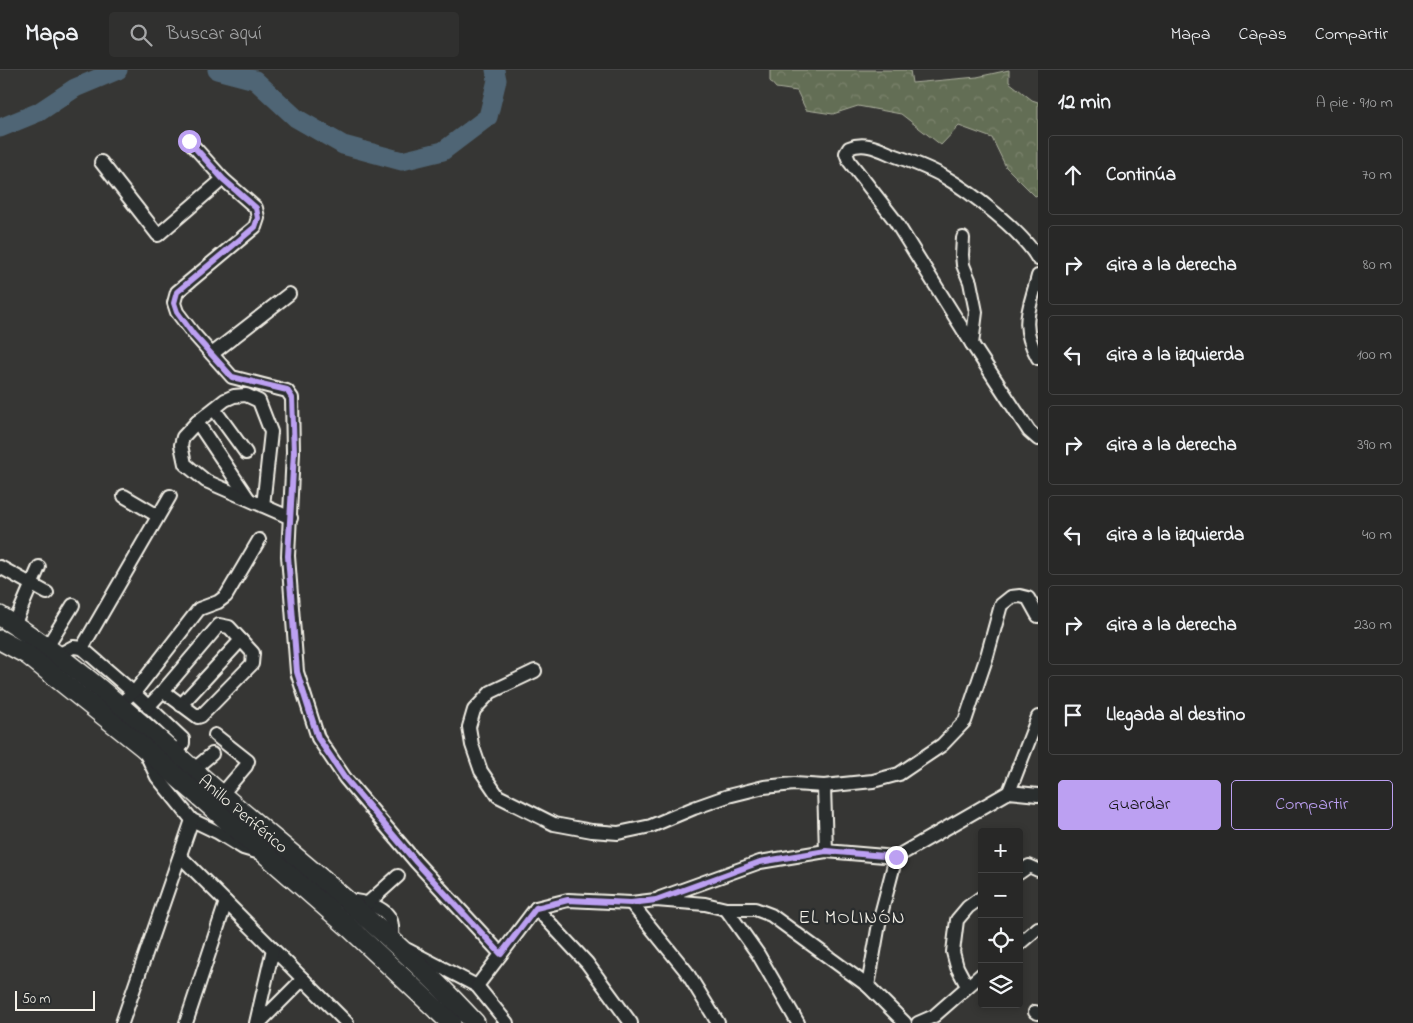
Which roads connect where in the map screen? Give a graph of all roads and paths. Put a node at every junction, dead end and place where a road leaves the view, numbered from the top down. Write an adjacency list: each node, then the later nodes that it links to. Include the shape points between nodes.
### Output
1 (189, 141): 3 (street)
2 (100, 162): 3 (street, via 158,235)
3 (223, 179): 9 (street, via 256,208 258,218 255,227 177,292 174,303 177,312)
4 (963, 238): 8 (street, via 963,265 976,312)
5 (1038, 259): 8 (street, via 1024,239 944,177 871,146 849,148 846,153 849,161 894,219)
6 (1038, 276): 10 (street, via 1026,326 1030,344)
7 (289, 294): 9 (street)
8 (972, 344): 13 (street, via 1029,431)
9 (212, 354): 20 (street, via 232,377 287,390 292,398 294,452)
10 (1038, 358)
11 (214, 409): 12 (street); 14 (street); 18 (street, via 234,396 246,395 259,401 271,432)
12 (198, 422): 17 (street); 17 (street, via 183,437 181,445 186,464 206,481)
13 (1038, 439)
14 (246, 453)
15 (124, 496): 19 (street)
16 (170, 496): 19 (street)
17 (248, 498): 18 (street)
18 (263, 506): 20 (street)
19 (158, 516): 31 (street)
20 (290, 518): 71 (street, via 288,556 297,672 318,738 345,778 416,862)
21 (259, 540): 35 (street, via 226,596 199,609)
22 (40, 566): 24 (street)
23 (0, 567): 24 (street)
24 (32, 584): 25 (street); 28 (street)
25 (47, 594)
26 (73, 605): 32 (street)
27 (1038, 616): 45 (street, via 1028,598 1011,597 1001,605 965,721 942,745 899,774 873,781)
28 (7, 620): 32 (highway, Anillo Periférico)
29 (0, 640): 41 (highway, Anillo Periférico, via 28,655)
30 (241, 640): 34 (street, via 229,627 219,624); 37 (street); 37 (street, via 253,653 252,664 202,716 198,717)
31 (82, 648): 32 (street, via 73,646); 35 (street)
32 (52, 651): 36 (highway, Anillo Periférico)
33 (535, 671): 45 (street, via 491,692 474,710 469,727 481,771 498,796 554,824 618,833 651,826 728,796 764,787)
34 (163, 691): 37 (street); 38 (street)
35 (134, 692): 36 (street); 38 (street)
36 (118, 705): 43 (highway, Anillo Periférico)
37 (181, 705)
38 (148, 707): 43 (street, via 183,738)
39 (1038, 718): 46 (street)
40 (215, 735): 47 (street, via 248,761)
41 (143, 747): 49 (street, via 156,777); 52 (highway, Anillo Periférico)
42 (212, 754): 44 (street)
43 (176, 755): 44 (highway, Anillo Periférico)
44 (193, 770): 47 (highway, Anillo Periférico)
45 (824, 786): 50 (street)
46 (1009, 792): 48 (street); 53 (street)
47 (222, 794): 59 (highway, Anillo Periférico)
48 (1038, 795)
49 (192, 820): 51 (street); 52 (street, via 242,848)
50 (826, 851): 53 (street); 57 (street, via 760,862)
51 (180, 856): 61 (street); 77 (street)
52 (270, 856): 81 (highway, Anillo Periférico)
53 (896, 857): 75 (street, via 880,918)
54 (1023, 870): 55 (street, via 1029,866)
55 (1038, 870)
56 (398, 876): 62 (street)
57 (706, 882): 58 (street); 64 (street)
58 (656, 900): 63 (street); 64 (street)
59 (346, 901): 62 (street); 69 (highway, Anillo Periférico)
60 (978, 901): 76 (street, via 957,920 953,952)
61 (226, 902): 70 (street); 78 (street)
62 (368, 903): 69 (street, via 388,915)
63 (631, 903): 65 (street, via 568,900); 85 (street, via 686,971)
64 (705, 904): 66 (street)
65 (536, 908): 71 (street); 84 (street, via 587,963)
66 (726, 909): 75 (street, via 755,908 771,915); 86 (street, via 758,954)
67 (1038, 928): 68 (street)
68 (1023, 941)
69 (395, 943): 74 (street); 82 (highway, Anillo Periférico)
70 (273, 949): 73 (street); 79 (street)
71 (501, 954): 74 (street)
72 (978, 977): 76 (street)
73 (303, 979): 79 (street); 80 (street)
74 (477, 986): 83 (street)
75 (868, 986): 87 (street)
76 (967, 986): 88 (street, via 934,1016)
77 (122, 1023)
78 (186, 1023)
79 (257, 1023)
80 (347, 1023)
81 (451, 1023)
82 (475, 1023)
83 (506, 1023)
84 (631, 1023)
85 (718, 1023)
86 (798, 1023)
87 (905, 1023)
88 (918, 1023)

